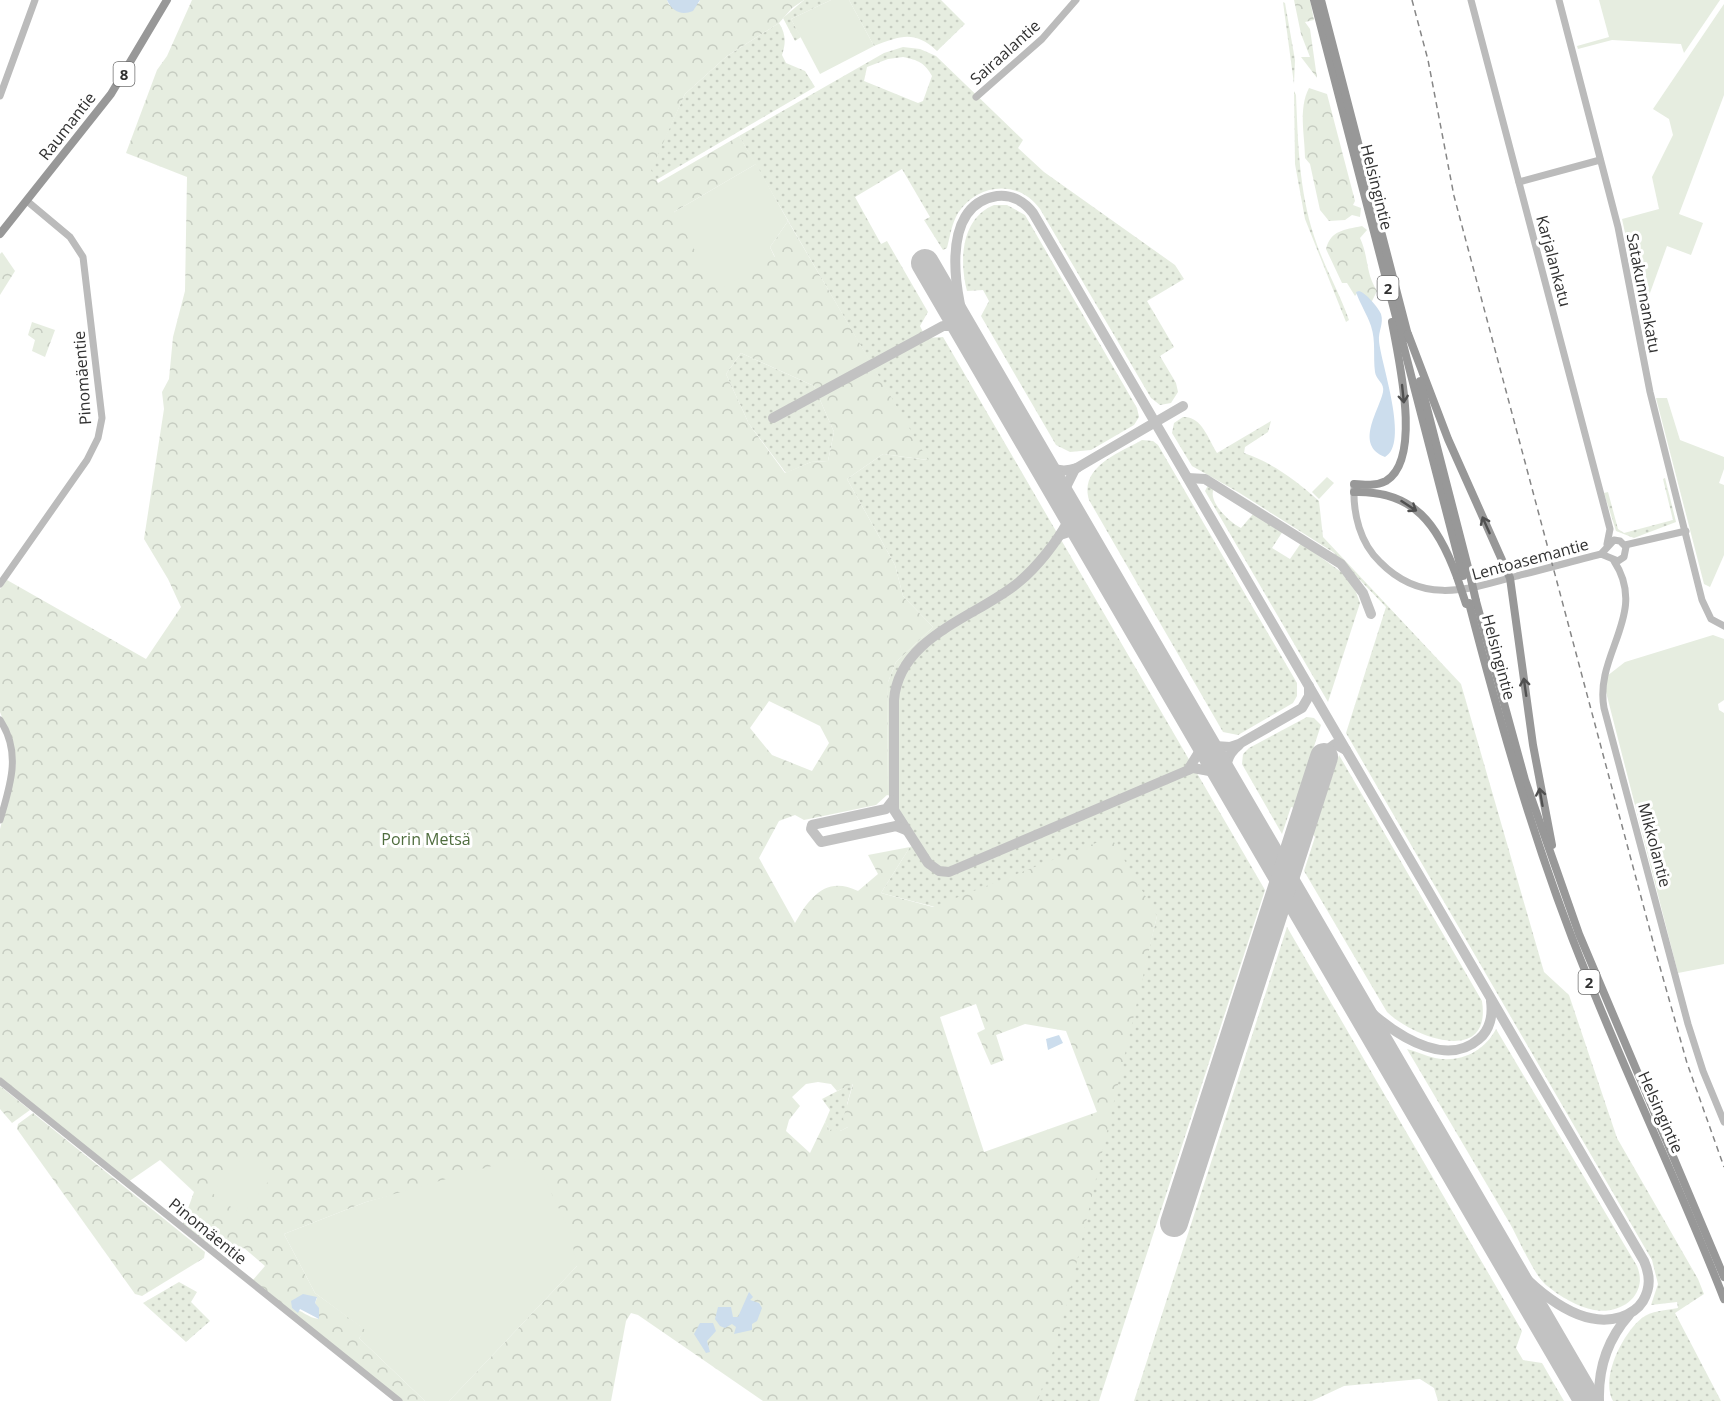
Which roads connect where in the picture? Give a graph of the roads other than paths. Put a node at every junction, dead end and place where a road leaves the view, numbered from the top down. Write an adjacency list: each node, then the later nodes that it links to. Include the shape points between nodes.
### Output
1 (35, 0): 8 (street)
2 (167, 0): 12 (highway, Raumantie / 8, via 111,94)
3 (1076, 0): 9 (street, Sairaalantie, via 1042,39)
4 (1314, 0): 14 (highway, Helsingintie / 2)
5 (1321, 0): 15 (highway, Helsingintie / 2)
6 (1471, 0): 11 (street, Karjalankatu)
7 (1559, 0): 10 (street, Satakunnankatu)
8 (0, 96)
9 (976, 97)
10 (1600, 160): 11 (street); 18 (street, Satakunnankatu, via 1618,227 1650,392)
11 (1519, 182): 17 (street, Karjalankatu)
12 (27, 201): 13 (highway, Raumantie / 8); 25 (street, Pinomäentie, via 70,237 83,257 102,418 87,460)
13 (0, 234)
14 (1379, 254): 16 (highway, one-way to 16, via 1401,370 1405,441 1399,466 1391,477); 23 (highway, Helsingintie / 2)
15 (1408, 334): 23 (highway, Helsingintie / 2); 24 (highway, one-way to 15, via 1448,439)
16 (1354, 488): 23 (highway, one-way to 23, via 1384,493 1418,511 1438,534); 24 (street, Lentoasemantie, via 1355,511 1365,542 1384,567 1405,581 1434,590 1457,591)
17 (1610, 529): 19 (street, Karjalankatu); 20 (street, Karjalankatu)
18 (1686, 531): 20 (street); 27 (street, Satakunnankatu, via 1709,617)
19 (1604, 549): 20 (street, Lentoasemantie, via 1614,540); 21 (street); 24 (street, Lentoasemantie)
20 (1624, 549): 21 (street); 22 (street)
21 (1611, 560): 22 (street)
22 (1621, 572): 32 (street, Mikkolantie, via 1627,607 1604,677 1603,699 1691,1033)
23 (1463, 576): 26 (highway, Helsingintie / 2, bridge)
24 (1510, 578): 30 (highway, one-way to 24, via 1545,819)
25 (0, 584)
26 (1470, 602): 30 (highway, Helsingintie / 2); 34 (highway, Helsingintie / 2, via 1511,759 1556,896)
27 (1724, 626)
28 (0, 720): 29 (street, via 12,745 14,765)
29 (0, 820)
30 (1579, 934): 33 (highway, Helsingintie / 2)
31 (0, 1081): 35 (street, Pinomäentie)
32 (1724, 1122)
33 (1724, 1277)
34 (1724, 1299)
35 (399, 1401)

